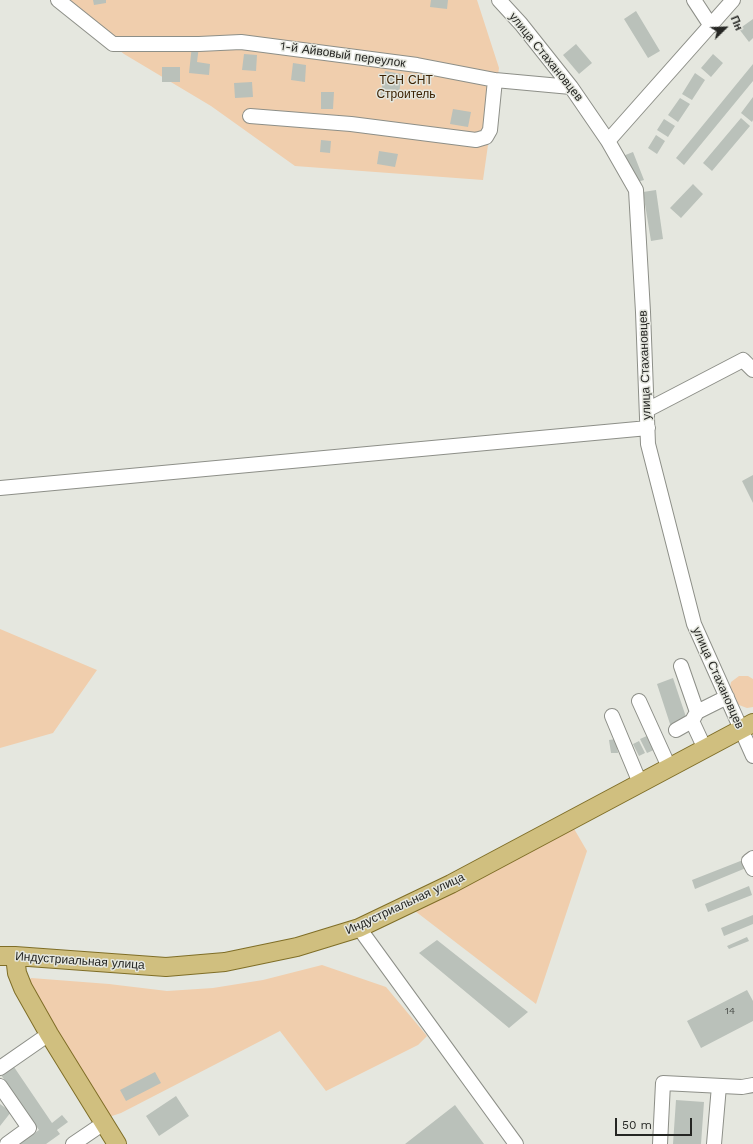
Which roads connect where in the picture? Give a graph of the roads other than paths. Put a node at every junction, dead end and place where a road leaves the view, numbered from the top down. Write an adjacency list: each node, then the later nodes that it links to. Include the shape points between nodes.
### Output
1 (58, 0): 6 (street, 1-й Айвовый переулок, via 113,44 241,42 416,65)
2 (499, 0): 7 (street, улица Стахановцев)
3 (694, 0): 5 (street)
4 (733, 0): 5 (street)
5 (711, 26): 9 (street)
6 (495, 80): 7 (street, 1-й Айвовый переулок); 8 (street, via 490,130 486,136 476,140 351,124)
7 (571, 87): 9 (street, улица Стахановцев)
8 (250, 116)
9 (608, 141): 11 (street, улица Стахановцев, via 636,190)
10 (753, 370): 11 (street, via 743,360)
11 (647, 410): 12 (street, улица Стахановцев)
12 (648, 428): 13 (street); 15 (street, улица Стахановцев, via 648,444 694,624)
13 (0, 488)
14 (681, 666): 18 (street)
15 (727, 697): 18 (street); 19 (street, улица Стахановцев)
16 (639, 701): 23 (street)
17 (612, 716): 24 (street)
18 (695, 716): 20 (street); 21 (street)
19 (747, 726): 21 (main road, Индустриальная улица); 22 (street, улица Стахановцев)
20 (676, 730)
21 (705, 748): 23 (main road, Индустриальная улица)
22 (753, 756)
23 (669, 767): 24 (main road, Индустриальная улица)
24 (640, 783): 27 (main road, Индустриальная улица, via 452,884)
25 (753, 858): 26 (street, via 749,861)
26 (753, 869)
27 (359, 928): 28 (main road, Индустриальная улица, via 297,947 224,962 166,967); 38 (street)
28 (7, 956): 29 (main road)
29 (49, 1034): 30 (street); 34 (main road)
30 (3, 1064)
31 (753, 1085): 32 (street)
32 (719, 1086): 39 (street, via 663,1083); 40 (street)
33 (0, 1088): 35 (street, via 29,1128)
34 (104, 1124): 36 (street); 37 (main road)
35 (7, 1144)
36 (73, 1144)
37 (117, 1144)
38 (516, 1144)
39 (660, 1144)
40 (714, 1144)

